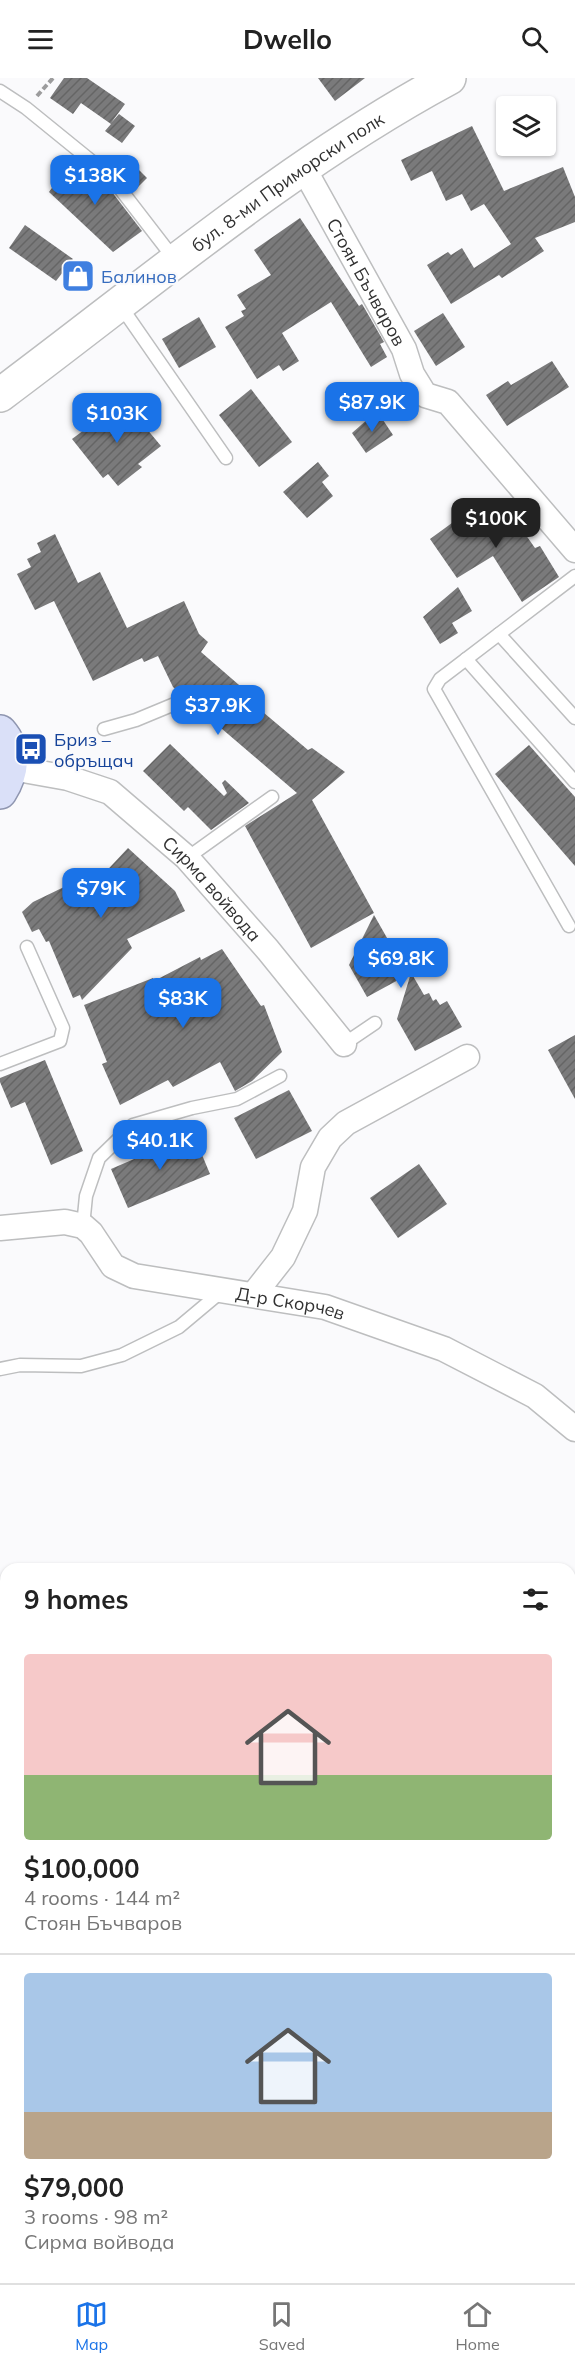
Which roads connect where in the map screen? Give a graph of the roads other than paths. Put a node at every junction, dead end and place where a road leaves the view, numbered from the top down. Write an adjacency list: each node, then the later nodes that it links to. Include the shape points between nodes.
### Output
1 (449, 78): 3 (main road, бул. 8-ми Приморски полк)
2 (0, 91): 4 (lane, via 111,177)
3 (304, 169): 4 (main road, бул. 8-ми Приморски полк); 10 (street, Стоян Бъчваров, via 404,349 424,395 448,402)
4 (176, 261): 5 (main road, бул. 8-ми Приморски полк)
5 (120, 304): 6 (main road, бул. 8-ми Приморски полк); 9 (lane)
6 (75, 339): 7 (main road, бул. 8-ми Приморски полк); 8 (main road, бул. 8-ми Приморски полк)
7 (0, 395)
8 (0, 416)
9 (226, 458)
10 (575, 549)
11 (575, 576): 12 (lane)
12 (499, 634): 13 (lane); 15 (lane)
13 (466, 659): 19 (lane); 22 (lane, via 437,682 435,693)
14 (177, 703): 16 (lane)
15 (575, 718)
16 (104, 729)
17 (0, 732): 18 (main road, via 9,747)
18 (6, 780): 21 (street, Сирма войвода, via 68,778 110,792)
19 (575, 782)
20 (272, 797): 21 (lane)
21 (187, 858): 25 (street, Сирма войвода)
22 (569, 926)
23 (27, 947): 27 (lane, via 63,1028 60,1041)
24 (375, 1023): 25 (lane, Сирма войвода)
25 (344, 1044)
26 (467, 1057): 32 (street, via 346,1123 330,1138 313,1167 305,1211 283,1257)
27 (0, 1064)
28 (280, 1076): 29 (lane, via 237,1099 133,1125 99,1158 86,1196)
29 (82, 1226): 30 (street, via 65,1222); 31 (street, Д-р Скорчев, via 113,1266 134,1276)
30 (0, 1228)
31 (222, 1291): 32 (street, Д-р Скорчев); 33 (lane, via 179,1327 122,1355 81,1366 20,1365)
32 (254, 1294): 34 (street, Д-р Скорчев, via 325,1307 444,1349 535,1396)
33 (0, 1369)
34 (575, 1429)

